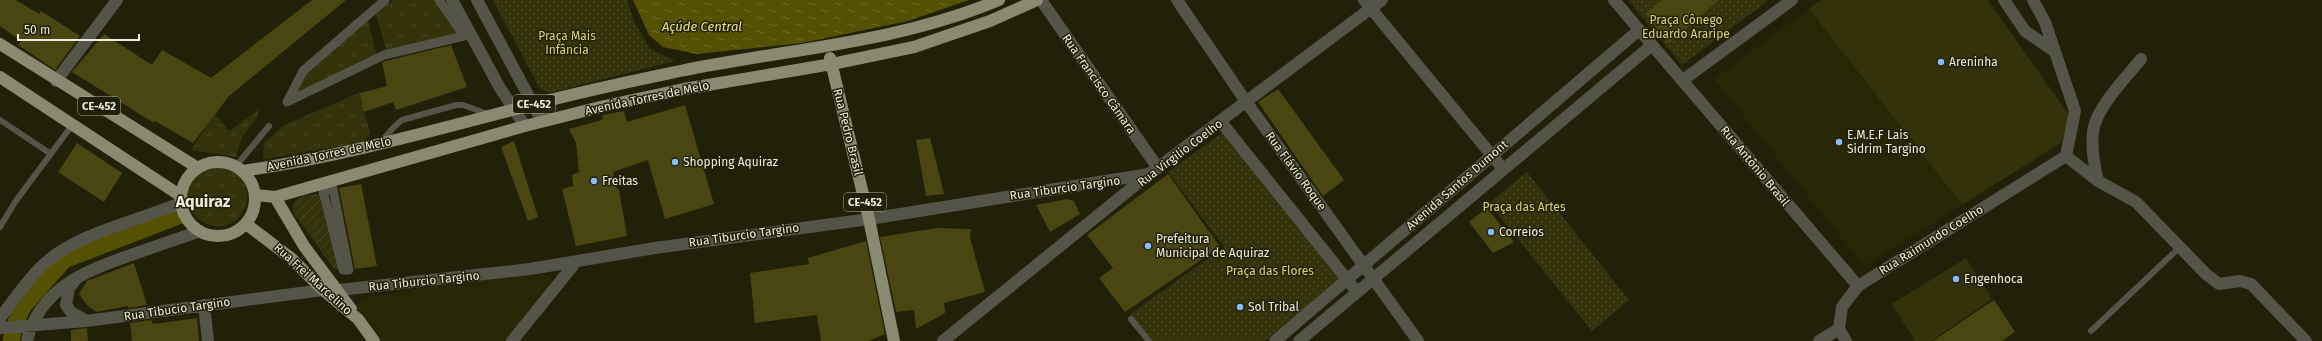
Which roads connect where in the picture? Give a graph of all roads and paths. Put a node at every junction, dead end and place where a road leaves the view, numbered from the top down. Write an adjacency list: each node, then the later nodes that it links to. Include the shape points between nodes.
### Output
1 (117, 0): 25 (street)
2 (385, 0): 3 (street, via 303,71 287,102 384,55 464,36)
3 (439, 0)
4 (452, 0): 30 (street, via 474,44)
5 (477, 0): 28 (street)
6 (999, 0): 19 (main road, Avenida Torres de Melo, via 909,31)
7 (1037, 0): 22 (main road, Avenida Torres de Melo, via 990,21 914,47)
8 (1041, 0): 45 (street, Rua Francisco Câmara)
9 (1177, 0): 27 (street, Rua Flávio Roque)
10 (1382, 0): 15 (street, Rua Virgilio Coelho)
11 (1614, 0): 16 (street)
12 (1792, 0): 24 (street)
13 (2004, 0): 20 (street, via 2026,31)
14 (2033, 0): 20 (street, via 2045,22)
15 (1367, 5): 27 (street, Rua Virgilio Coelho); 40 (street)
16 (1639, 30): 18 (street); 26 (street, Avenida Santos Dumont)
17 (0, 44): 25 (main road, CE-452)
18 (1652, 45): 24 (street, Rua Antônio Brasil); 29 (street, Avenida Santos Dumont)
19 (829, 47): 22 (main road, CE-452); 28 (main road, Avenida Torres de Melo / CE-452, via 682,71)
20 (2054, 51): 41 (street, via 2075,111)
21 (2141, 59): 46 (street, via 2098,117 2093,131 2092,145)
22 (832, 64): 33 (main road, Avenida Torres de Melo, via 684,90); 52 (main road, Rua Pedro Brasil / CE-452)
23 (0, 76): 35 (main road, CE-452)
24 (1683, 80): 63 (street, Rua Antônio Brasil)
25 (56, 81): 42 (main road, CE-452)
26 (1567, 92): 29 (street); 40 (street, Avenida Santos Dumont)
27 (1247, 103): 34 (street, Rua Virgilio Coelho); 59 (street, Rua Flávio Roque)
28 (534, 104): 30 (main road, Avenida Torres de Melo / CE-452); 33 (street)
29 (1579, 106): 44 (street, Avenida Santos Dumont)
30 (514, 110): 31 (main road, Avenida Torres de Melo / CE-452); 37 (street)
31 (497, 114): 38 (main road, Avenida Torres de Melo / CE-452); 38 (lane, via 484,114 463,105 456,105 402,120)
32 (0, 120): 39 (lane)
33 (542, 121): 37 (main road, Avenida Torres de Melo)
34 (1221, 122): 45 (street, Rua Virgilio Coelho); 62 (street)
35 (73, 124): 39 (lane); 50 (main road, CE-452)
36 (269, 126): 43 (lane)
37 (525, 126): 49 (main road, Avenida Torres de Melo)
38 (378, 144): 43 (main road, Avenida Torres de Melo / CE-452)
39 (51, 154): 54 (lane, via 15,202)
40 (1492, 155): 44 (street); 51 (street, Avenida Santos Dumont)
41 (2066, 156): 46 (street); 63 (street, Rua Raimundo Coelho)
42 (198, 168): 43 (main road, CE-452, via 213,162); 50 (main road, via 187,180)
43 (239, 168): 48 (main road, via 253,183)
44 (1503, 169): 55 (street, Avenida Santos Dumont)
45 (1154, 171): 52 (street, Rua Tiburcio Targino); 83 (street, Rua Virgilio Coelho)
46 (2098, 181): 57 (street, via 2136,202)
47 (333, 189): 47 (street, via 343,241 349,270 343,270 323,191)
48 (256, 195): 49 (main road, Avenida Torres de Melo); 53 (main road, via 254,210)
49 (275, 197): 65 (main road, via 304,246)
50 (181, 200): 56 (main road, via 189,222); 68 (street, via 90,237 52,257 35,273)
51 (1422, 216): 55 (street); 59 (street, Avenida Santos Dumont)
52 (869, 219): 58 (street, Rua Tiburcio Targino, via 655,248); 82 (main road, Rua Pedro Brasil / CE-452)
53 (246, 224): 56 (main road, via 226,236 215,236); 64 (main road, Rua Frei Marcelino, via 291,258)
54 (0, 227)
55 (1431, 228): 61 (street, Avenida Santos Dumont)
56 (200, 231): 60 (street)
57 (2180, 247): 76 (lane); 89 (street, via 2219,284 2240,281 2251,284)
58 (576, 262): 65 (street, Rua Tiburcio Targino); 81 (street)
59 (1364, 266): 61 (street, Rua Flávio Roque); 62 (street, Avenida Santos Dumont)
60 (78, 276): 71 (street, via 69,288 66,305 71,312); 73 (street, via 50,297)
61 (1373, 279): 66 (street, Avenida Santos Dumont); 86 (street, Rua Flávio Roque)
62 (1348, 280): 66 (street); 72 (street, Avenida Santos Dumont)
63 (1858, 286): 75 (street, Rua Raimundo Coelho, via 1842,307)
64 (323, 290): 67 (street, Rua Tibucio Targino); 69 (main road, Rua Frei Marcelino)
65 (339, 290): 69 (main road)
66 (1357, 292): 77 (street, Avenida Santos Dumont)
67 (204, 305): 71 (street, Rua Tibucio Targino); 79 (street)
68 (0, 318)
69 (358, 319): 80 (main road, Rua Frei Marcelino)
70 (1131, 319): 84 (lane)
71 (86, 321): 73 (street, Rua Tibucio Targino)
72 (1294, 325): 77 (street); 85 (street, Avenida Santos Dumont)
73 (28, 327): 74 (street); 78 (street)
74 (5, 328)
75 (1839, 329): 87 (street); 88 (street)
76 (2091, 331)
77 (1303, 340)
78 (27, 341)
79 (208, 341)
80 (374, 341)
81 (512, 341)
82 (894, 341)
83 (944, 341)
84 (1148, 341)
85 (1276, 341)
86 (1418, 341)
87 (1818, 341)
88 (1846, 341)
89 (2306, 341)

